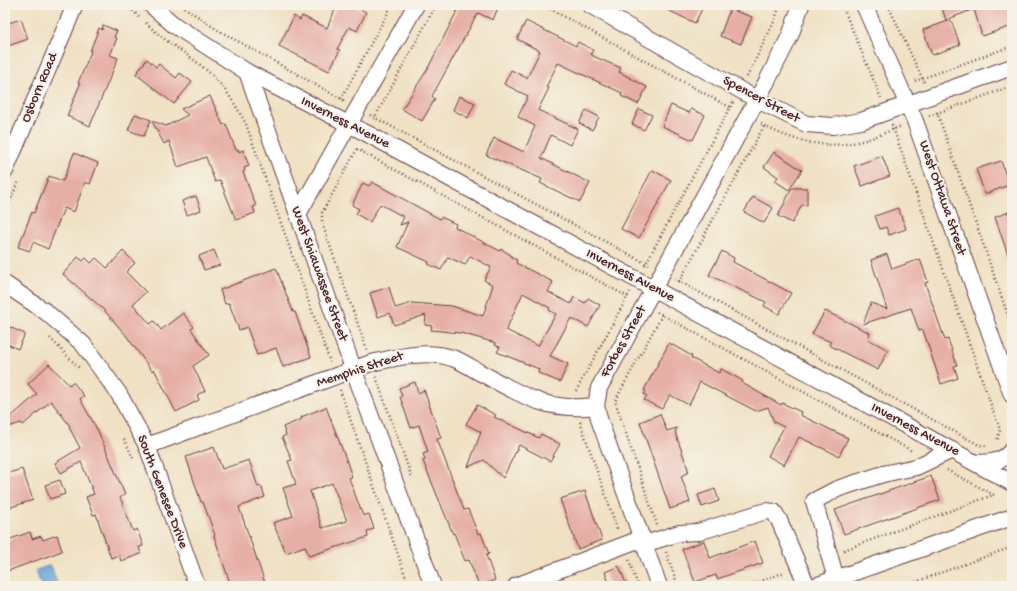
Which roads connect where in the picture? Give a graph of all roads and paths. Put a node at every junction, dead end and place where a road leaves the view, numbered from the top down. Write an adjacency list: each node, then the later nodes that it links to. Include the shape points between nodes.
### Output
1 (75, 5): 27 (street, Osborn Road)
2 (127, 5): 38 (path, via 161,38 205,68 229,95 246,124)
3 (151, 5): 14 (street, via 174,25)
4 (392, 5): 20 (path)
5 (416, 5): 23 (street)
6 (436, 5): 25 (path)
7 (780, 5): 17 (path)
8 (801, 5): 21 (street, Forbes Street, via 790,36)
9 (864, 5): 16 (street, West Ottawa Street)
10 (888, 5): 15 (path)
11 (596, 6): 17 (street, Spencer Street)
12 (1012, 46): 15 (path)
13 (1012, 67): 19 (street, Spencer Street)
14 (248, 72): 23 (street, Inverness Avenue); 28 (street, West Shiawassee Street)
15 (923, 78): 16 (path); 19 (path)
16 (900, 87): 18 (path); 22 (street, West Ottawa Street)
17 (739, 90): 21 (street, Spencer Street); 29 (path)
18 (880, 94)
19 (930, 96): 22 (street, Spencer Street); 36 (path)
20 (341, 99)
21 (756, 99): 22 (street, Spencer Street, via 806,124 833,126 861,121); 31 (street, Forbes Street)
22 (908, 104): 46 (street, West Ottawa Street)
23 (349, 124): 25 (street, Inverness Avenue); 28 (street)
24 (764, 126): 33 (path)
25 (366, 133): 26 (path); 29 (street, Inverness Avenue)
26 (357, 150): 32 (path); 39 (path, via 322,213 322,223)
27 (5, 171)
28 (298, 214): 42 (street, West Shiawassee Street)
29 (636, 280): 31 (street, Inverness Avenue); 32 (path)
30 (5, 284): 50 (street, South Genesee Drive, via 46,312 83,344 119,394)
31 (653, 288): 33 (street, Inverness Avenue); 34 (street, Forbes Street)
32 (627, 296): 34 (path); 44 (path)
33 (671, 298): 35 (path); 51 (street, Inverness Avenue)
34 (644, 306): 35 (path); 47 (street, Forbes Street, via 599,388)
35 (662, 315): 54 (path); 59 (path, via 615,401)
36 (1012, 327)
37 (46, 334): 41 (path)
38 (330, 361): 40 (path); 42 (path); 43 (path)
39 (372, 363): 42 (street, Memphis Street); 47 (street, Memphis Street, via 408,354 454,359 538,402 562,407); 56 (path)
40 (322, 364)
41 (81, 370)
42 (353, 370): 43 (street, Memphis Street); 43 (path); 68 (street, West Shiawassee Street)
43 (338, 384): 45 (path); 50 (street, Memphis Street); 67 (path)
44 (575, 393)
45 (333, 394)
46 (1012, 395)
47 (596, 406): 60 (street, Forbes Street)
48 (579, 418): 61 (path)
49 (120, 433): 53 (path)
50 (147, 446): 66 (street, South Genesee Drive)
51 (952, 450): 54 (street); 55 (street, Inverness Avenue)
52 (1012, 450): 55 (street, via 1007,456 993,463)
53 (134, 460)
54 (930, 461): 63 (street, via 837,489 814,501); 63 (path, via 994,495)
55 (976, 463): 57 (street, Inverness Avenue)
56 (414, 482)
57 (1012, 483)
58 (1012, 517): 65 (street)
59 (662, 538): 60 (street); 64 (street, via 679,532 698,532 766,511 774,512); 72 (path)
60 (644, 541): 61 (street); 71 (street, Forbes Street)
61 (623, 545): 69 (street); 70 (path)
62 (1012, 547): 76 (path)
63 (829, 555): 65 (street)
64 (799, 567): 73 (path); 74 (street)
65 (836, 579): 75 (street)
66 (197, 586)
67 (409, 586)
68 (433, 586)
69 (516, 586)
70 (638, 586)
71 (659, 586)
72 (678, 586)
73 (748, 586)
74 (807, 586)
75 (815, 586)
76 (904, 586)

